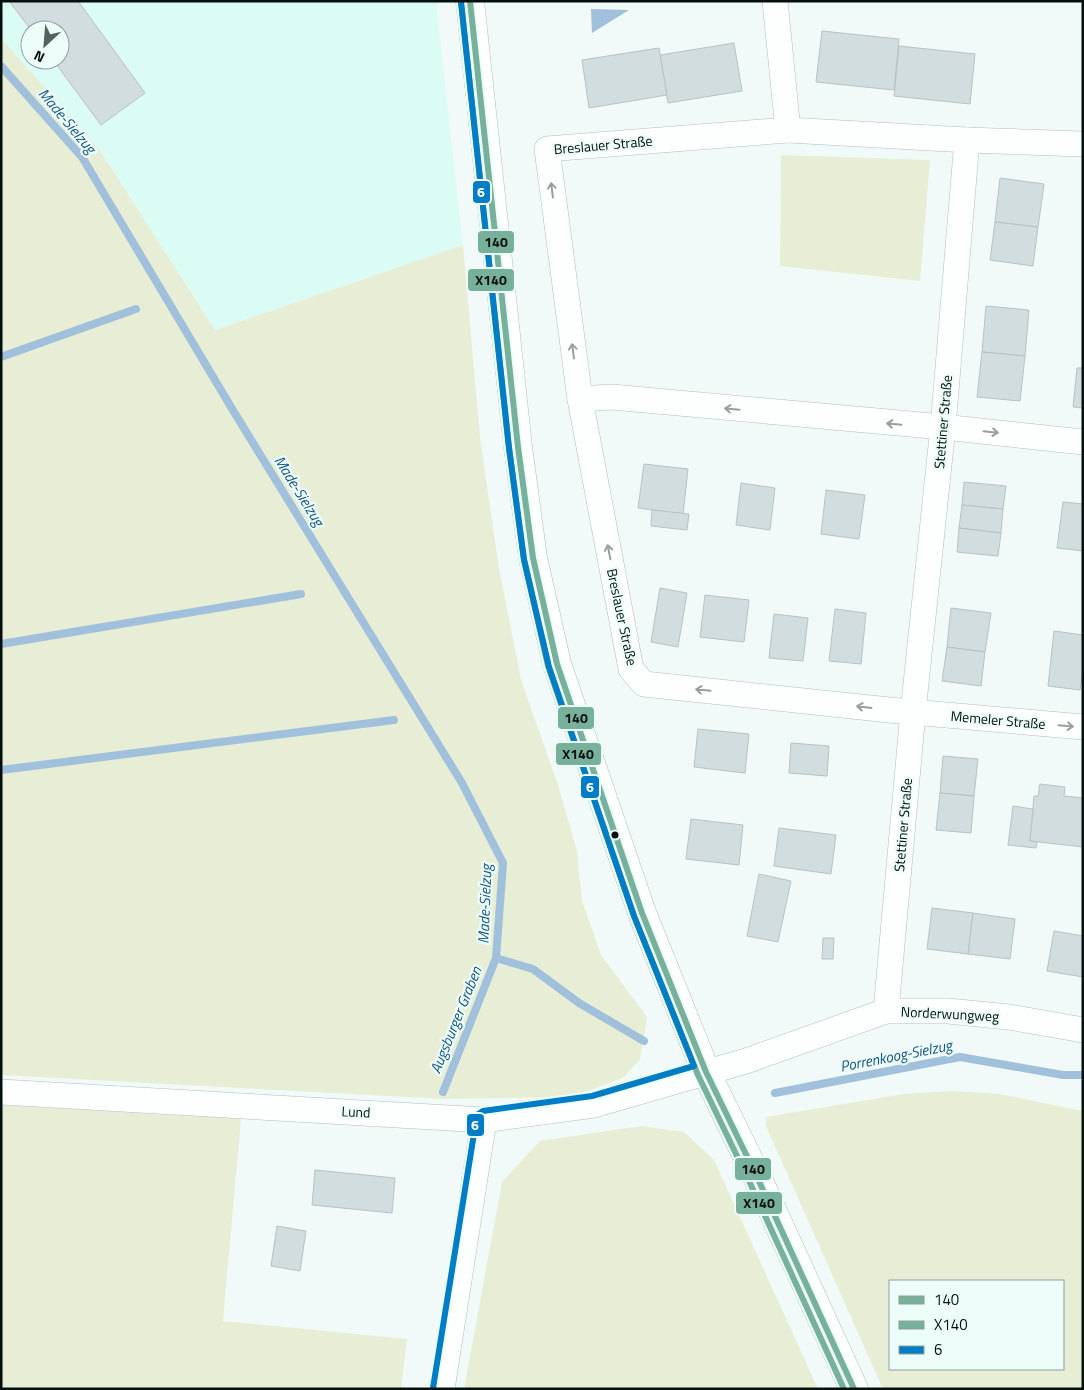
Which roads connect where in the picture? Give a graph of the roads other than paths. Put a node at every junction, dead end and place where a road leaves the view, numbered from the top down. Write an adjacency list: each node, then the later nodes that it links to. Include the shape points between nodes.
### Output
1 (470, 1): 13 (main road, via 533,558 557,664 642,912)
2 (775, 1): 3 (street)
3 (788, 130): 4 (street); 6 (street, Breslauer Straße, one-way to 3, via 547,149)
4 (967, 140): 5 (street); 7 (street, Stettiner Straße)
5 (1083, 144)
6 (580, 399): 7 (street, one-way to 6, via 612,397); 9 (street, Breslauer Straße, one-way to 6, via 644,684 631,669)
7 (943, 427): 8 (street, one-way to 8); 9 (street, Stettiner Straße)
8 (1083, 442)
9 (913, 712): 10 (street, Memeler Straße, one-way to 10); 11 (street, Stettiner Straße)
10 (1083, 728)
11 (886, 1011): 12 (street, Norderwungweg, via 948,1011 1009,1017); 13 (street, Norderwungweg)
12 (1083, 1030)
13 (706, 1072): 15 (street, Lund, via 594,1105); 17 (main road)
14 (1, 1092): 15 (street, Lund)
15 (484, 1120): 16 (street)
16 (442, 1389)
17 (854, 1389)

